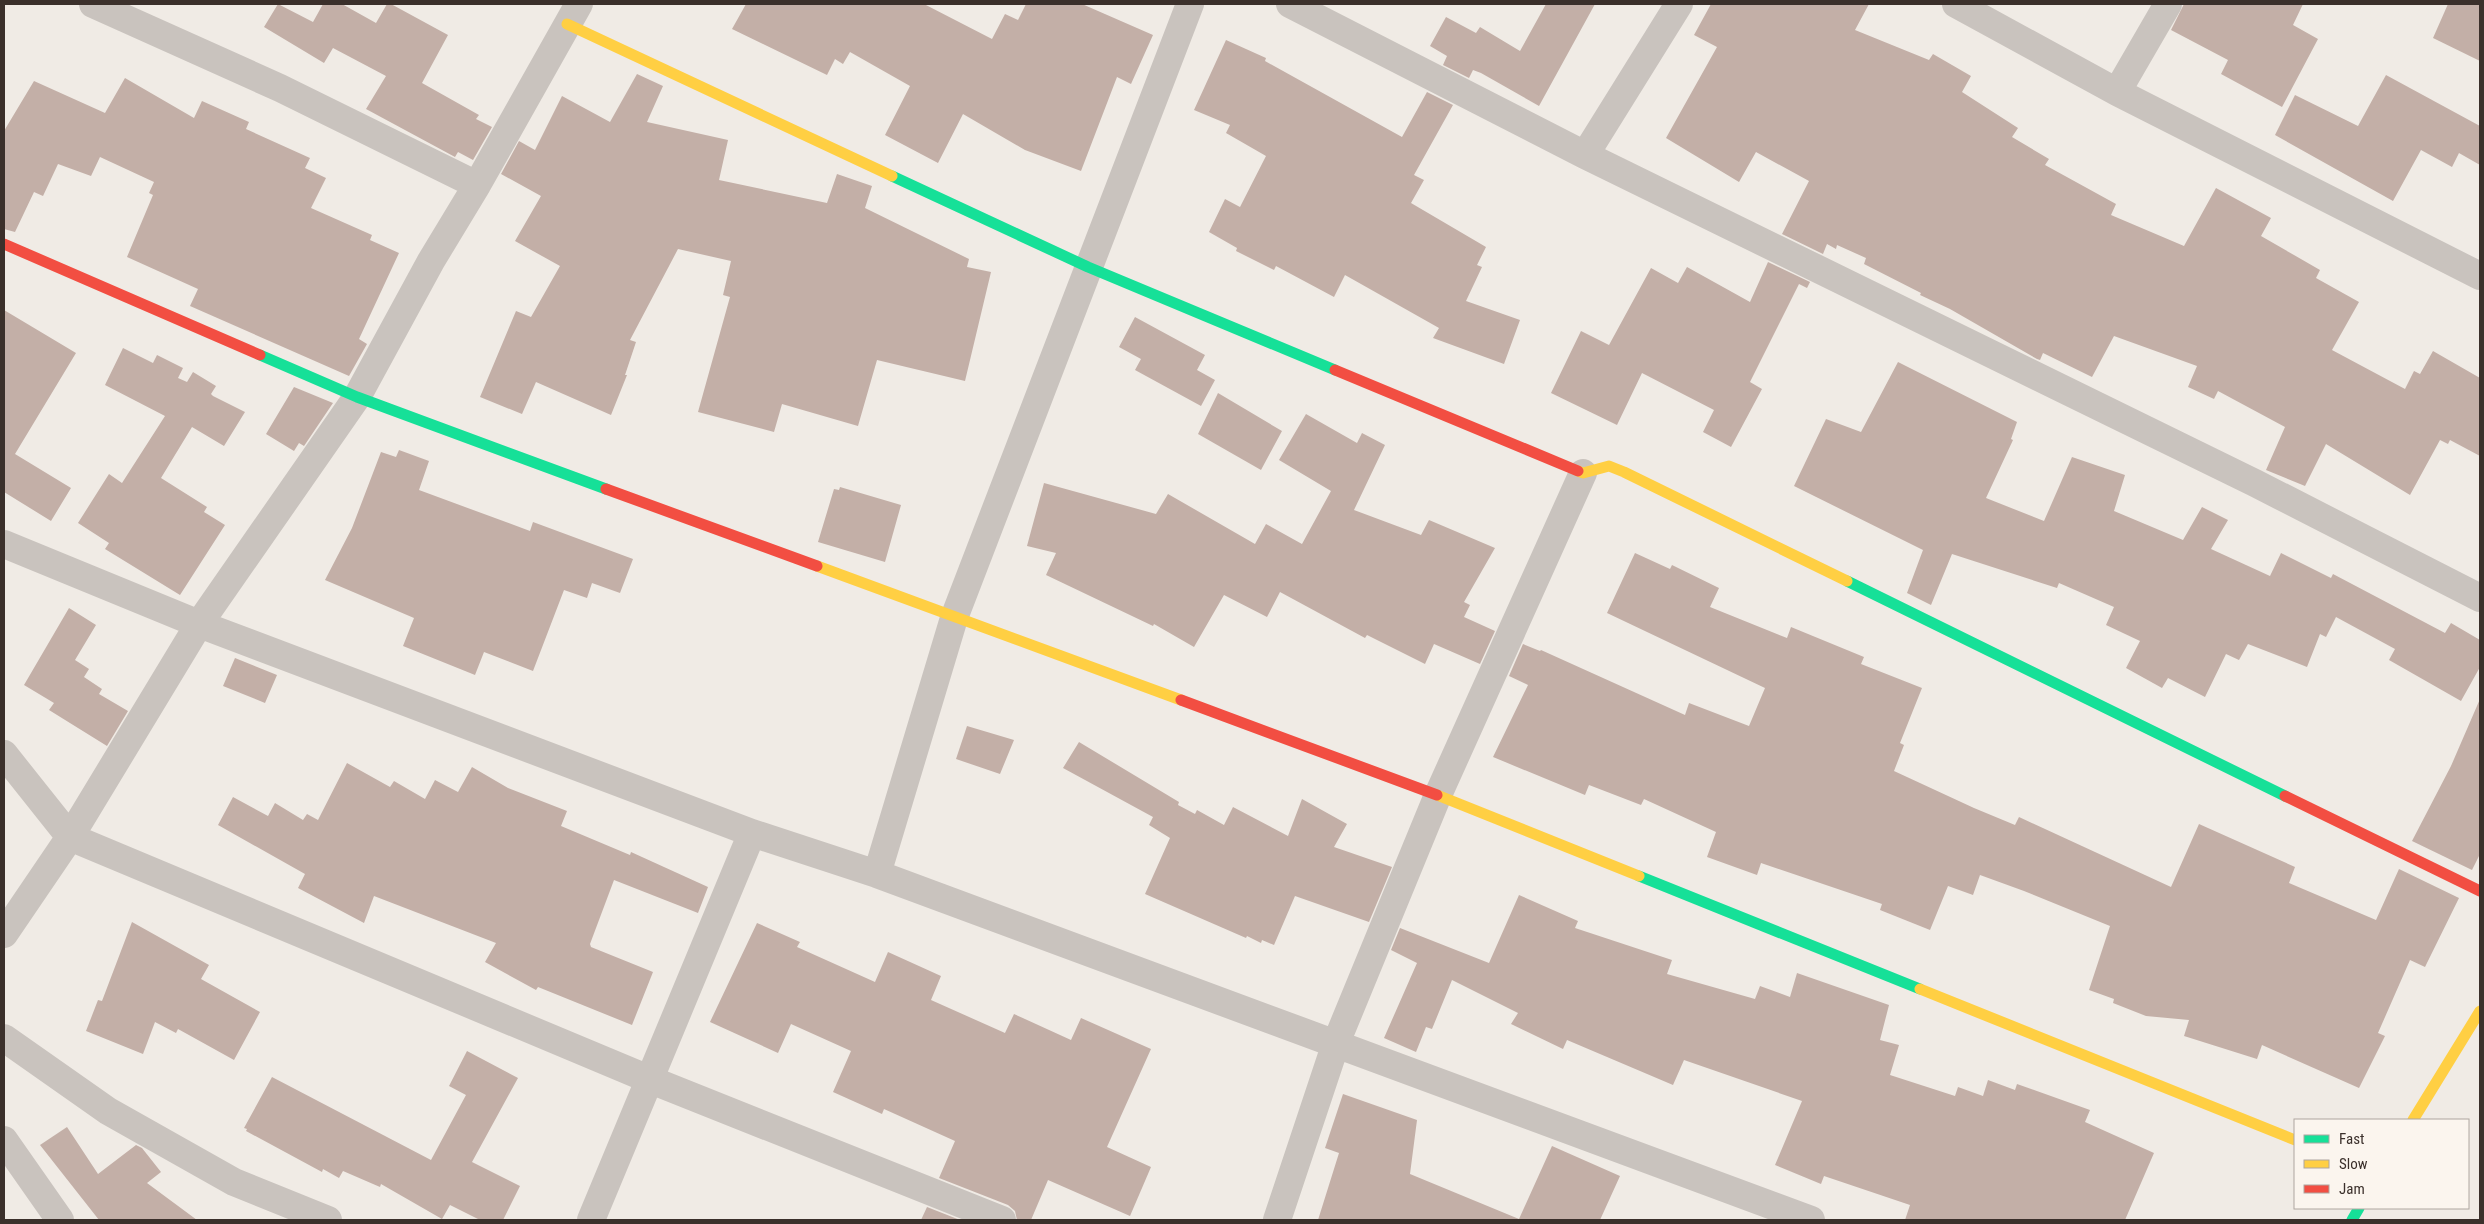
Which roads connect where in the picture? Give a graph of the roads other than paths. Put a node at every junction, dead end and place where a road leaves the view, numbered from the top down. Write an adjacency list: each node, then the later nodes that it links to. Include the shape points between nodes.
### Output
1 (93, 4): 7 (street)
2 (1190, 4): 13 (street)
3 (1290, 4): 10 (street)
4 (1679, 4): 10 (street)
5 (1956, 4): 9 (street)
6 (2168, 4): 9 (street)
7 (125, 10): 11 (street)
8 (573, 14): 11 (street); 13 (street)
9 (2117, 92): 14 (street)
10 (1585, 154): 18 (street, via 2255,483)
11 (476, 185): 15 (street)
12 (4, 244): 15 (street)
13 (1088, 267): 16 (street); 19 (street)
14 (2480, 276)
15 (357, 397): 19 (street); 20 (street)
16 (1583, 473): 22 (street); 26 (street, via 1609,466 1624,472)
17 (4, 544): 20 (street)
18 (2480, 598)
19 (954, 618): 22 (street); 25 (street)
20 (199, 624): 23 (street); 24 (street)
21 (4, 754): 24 (street)
22 (1438, 795): 30 (street); 34 (street)
23 (752, 832): 25 (street); 31 (street)
24 (70, 837): 27 (street); 31 (street)
25 (877, 874): 30 (street)
26 (2480, 891)
27 (4, 934)
28 (2480, 1011): 32 (street)
29 (4, 1038): 37 (street, via 108,1111 234,1182)
30 (1336, 1044): 40 (street); 41 (street)
31 (651, 1080): 38 (street); 39 (street)
32 (2414, 1119)
33 (4, 1140): 36 (street)
34 (2294, 1140)
35 (2359, 1209): 42 (street)
36 (60, 1220)
37 (328, 1220)
38 (591, 1220)
39 (1002, 1220)
40 (1277, 1220)
41 (1811, 1220)
42 (2352, 1220)

